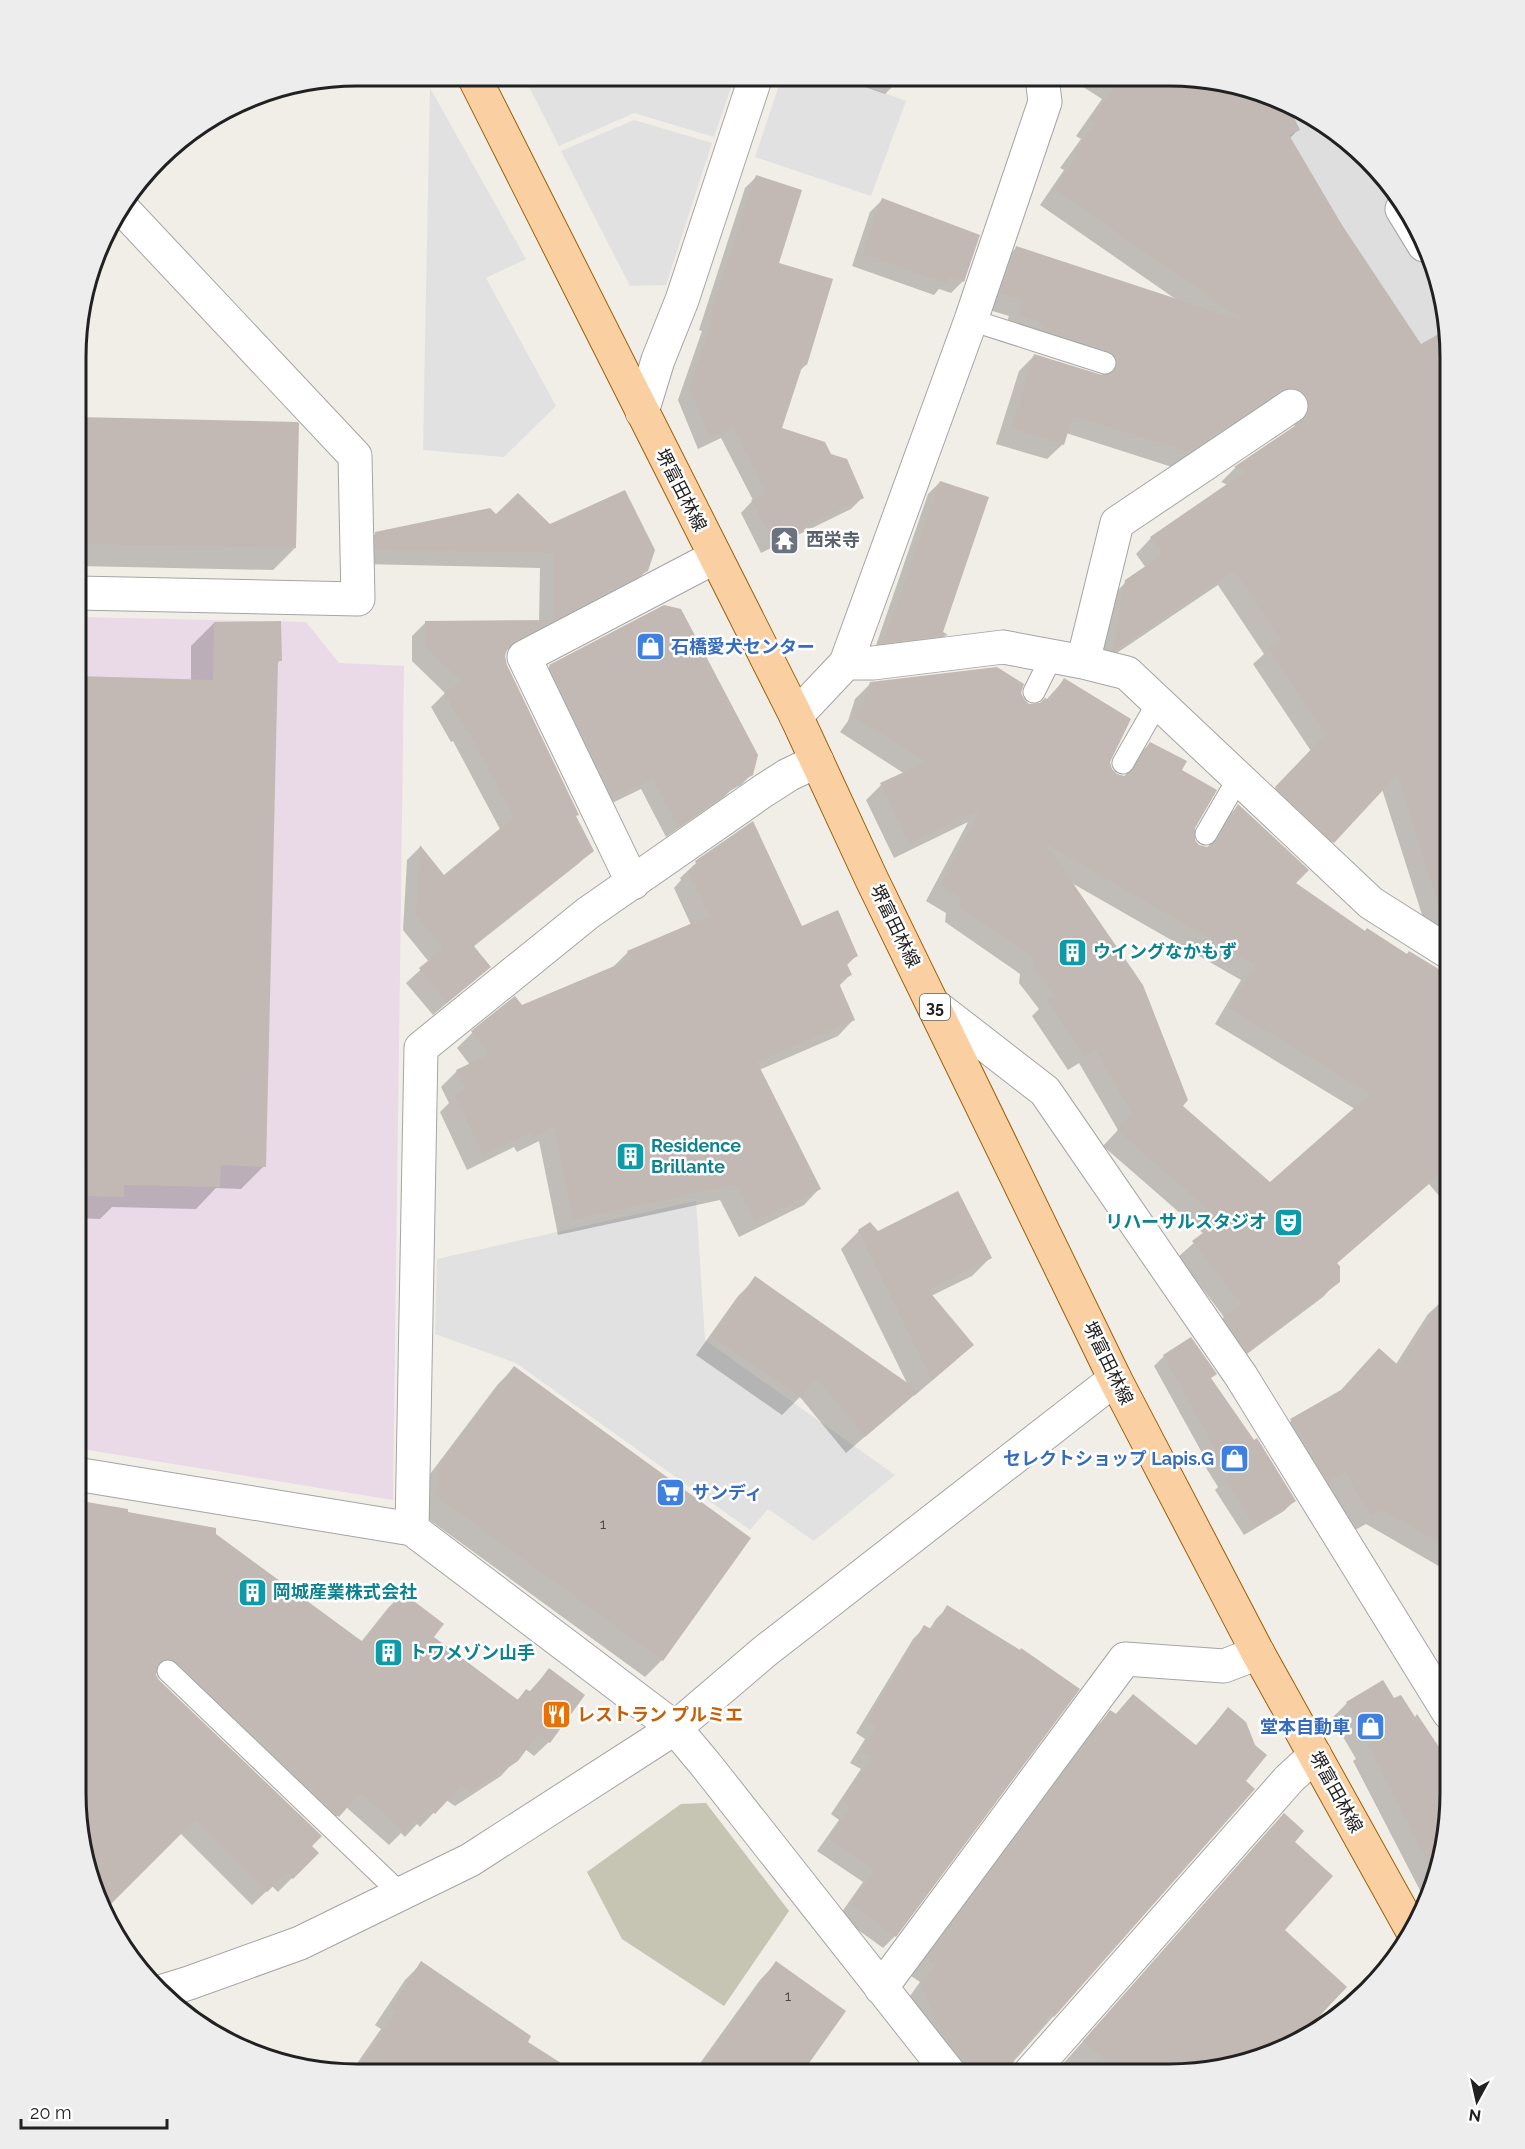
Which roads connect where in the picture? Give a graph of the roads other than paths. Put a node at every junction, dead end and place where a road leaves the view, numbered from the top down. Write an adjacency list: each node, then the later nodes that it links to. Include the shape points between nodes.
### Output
1 (479, 86): 8 (main road, 堺富田林線 / 35)
2 (753, 86): 8 (street)
3 (1043, 86): 5 (street, via 1045,102)
4 (127, 213): 10 (street, via 356,456 358,599)
5 (971, 320): 6 (lane); 12 (street)
6 (1105, 363)
7 (1291, 406): 11 (street, via 1117,523)
8 (642, 412): 9 (main road, 堺富田林線 / 35)
9 (715, 557): 15 (main road, 堺富田林線 / 35); 20 (street, via 524,657)
10 (86, 593)
11 (1068, 659): 12 (street, via 1003,647); 13 (lane); 14 (street, via 1127,673)
12 (846, 663): 15 (street)
13 (1034, 692)
14 (1158, 702): 17 (lane); 18 (street)
15 (796, 716): 16 (main road, 堺富田林線 / 35)
16 (817, 760): 20 (street, via 771,786); 22 (main road, 堺富田林線 / 35)
17 (1123, 764)
18 (1239, 777): 19 (lane); 21 (street, via 1371,903)
19 (1206, 834)
20 (633, 883): 25 (street, via 588,913 421,1048)
21 (1440, 946)
22 (934, 1005): 23 (main road, 堺富田林線 / 35); 28 (street, via 1046,1091 1241,1376)
23 (1115, 1379): 26 (main road, 堺富田林線 / 35); 29 (street, via 764,1652)
24 (86, 1476): 25 (street)
25 (412, 1529): 29 (street)
26 (1258, 1653): 30 (main road, 堺富田林線 / 35); 33 (street, via 1224,1666 1125,1659)
27 (168, 1671): 31 (lane)
28 (1440, 1698)
29 (675, 1728): 31 (street, via 470,1860); 33 (street)
30 (1315, 1755): 32 (main road, 堺富田林線 / 35); 36 (street, via 1289,1779)
31 (401, 1894): 34 (street, via 300,1942)
32 (1407, 1921)
33 (882, 1988): 35 (street)
34 (170, 1989)
35 (942, 2064)
36 (1038, 2064)

